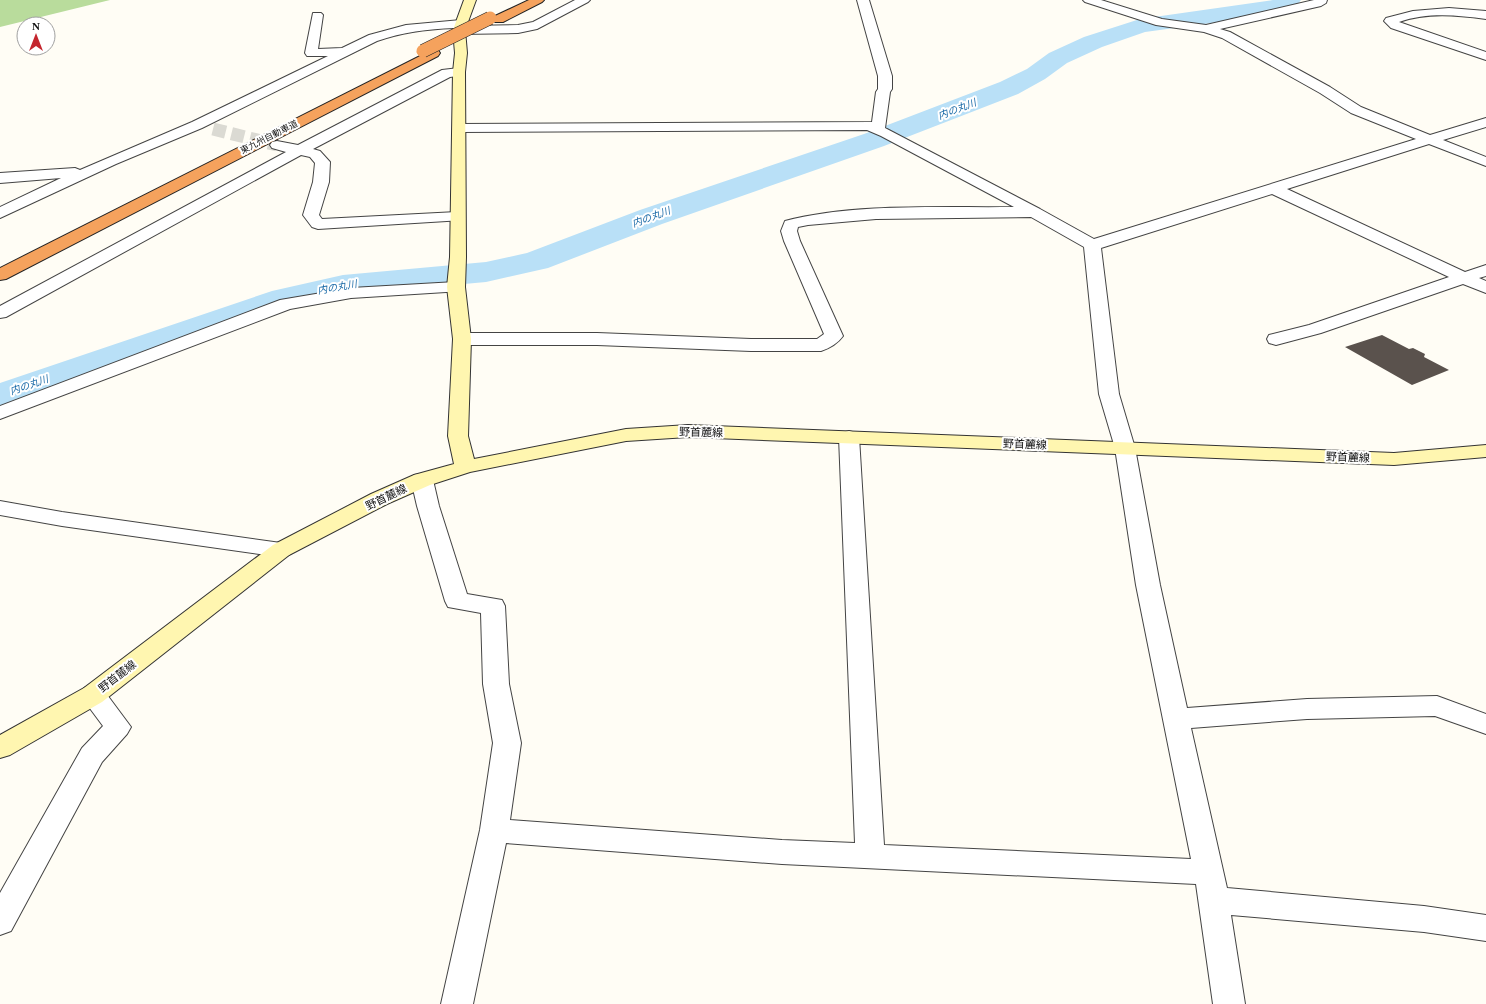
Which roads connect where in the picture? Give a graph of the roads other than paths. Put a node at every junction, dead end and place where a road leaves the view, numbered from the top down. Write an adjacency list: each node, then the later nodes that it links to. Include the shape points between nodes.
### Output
1 (470, 0): 11 (main road)
2 (526, 0): 10 (highway, 東九州自動車道)
3 (538, 0): 10 (highway, 東九州自動車道)
4 (584, 0): 11 (street, via 537,25 518,29)
5 (863, 0): 20 (street, via 885,76)
6 (1089, 0): 12 (street, via 1160,22)
7 (1320, 0): 12 (street, via 1322,1 1317,4)
8 (317, 15): 13 (street, via 311,53)
9 (1486, 15): 15 (street, via 1444,10 1429,11 1390,21 1395,25)
10 (494, 19): 14 (highway, 東九州自動車道)
11 (460, 27): 13 (street, via 428,25 394,30); 16 (main road)
12 (1206, 29): 22 (street, via 1226,35 1356,110)
13 (346, 50): 18 (street)
14 (428, 52): 33 (highway, 東九州自動車道, via 300,112); 35 (highway, 東九州自動車道)
15 (1486, 56)
16 (459, 72): 19 (main road); 24 (street, via 447,73)
17 (1486, 122): 22 (street)
18 (197, 125): 21 (street); 26 (street)
19 (460, 128): 20 (street, via 869,126); 31 (main road)
20 (878, 129): 29 (street)
21 (213, 130)
22 (1430, 140): 25 (street); 28 (street)
23 (277, 144): 24 (street)
24 (300, 150): 31 (street, via 314,154 323,162 311,215 318,224); 39 (street)
25 (1486, 162)
26 (86, 172): 27 (street); 30 (street)
27 (0, 178)
28 (1275, 189): 32 (street); 36 (street)
29 (1034, 212): 32 (street); 40 (street, via 876,214 791,224 789,231 792,241 834,336 821,345 596,339)
30 (0, 213)
31 (457, 217): 37 (main road)
32 (1092, 244): 44 (street, via 1109,394)
33 (0, 264)
34 (1486, 270): 36 (street)
35 (0, 275)
36 (1465, 278): 38 (street); 41 (street)
37 (456, 287): 40 (main road); 42 (street, via 351,293 286,304)
38 (1486, 288)
39 (0, 313)
40 (462, 339): 46 (main road, via 458,436)
41 (1276, 339)
42 (0, 413)
43 (849, 437): 44 (main road, 野首麓線); 46 (main road, 野首麓線, via 688,431 626,435); 55 (street)
44 (1125, 448): 45 (main road, 野首麓線, via 1394,459); 51 (street, via 1148,585)
45 (1486, 451)
46 (466, 467): 47 (main road, 野首麓線)
47 (422, 480): 49 (main road, 野首麓線, via 379,499); 54 (street, via 457,601 493,606 496,684 506,743)
48 (0, 508): 49 (street)
49 (281, 550): 50 (main road, 野首麓線)
50 (93, 695): 53 (main road, 野首麓線); 57 (street, via 118,727 92,756)
51 (1176, 719): 52 (street, via 1307,709 1437,706); 56 (street)
52 (1486, 724)
53 (0, 748)
54 (494, 830): 55 (street, via 782,852); 59 (street)
55 (870, 856): 56 (street)
56 (1211, 886): 58 (street); 60 (street)
57 (0, 922)
58 (1486, 928)
59 (457, 1004)
60 (1229, 1004)

